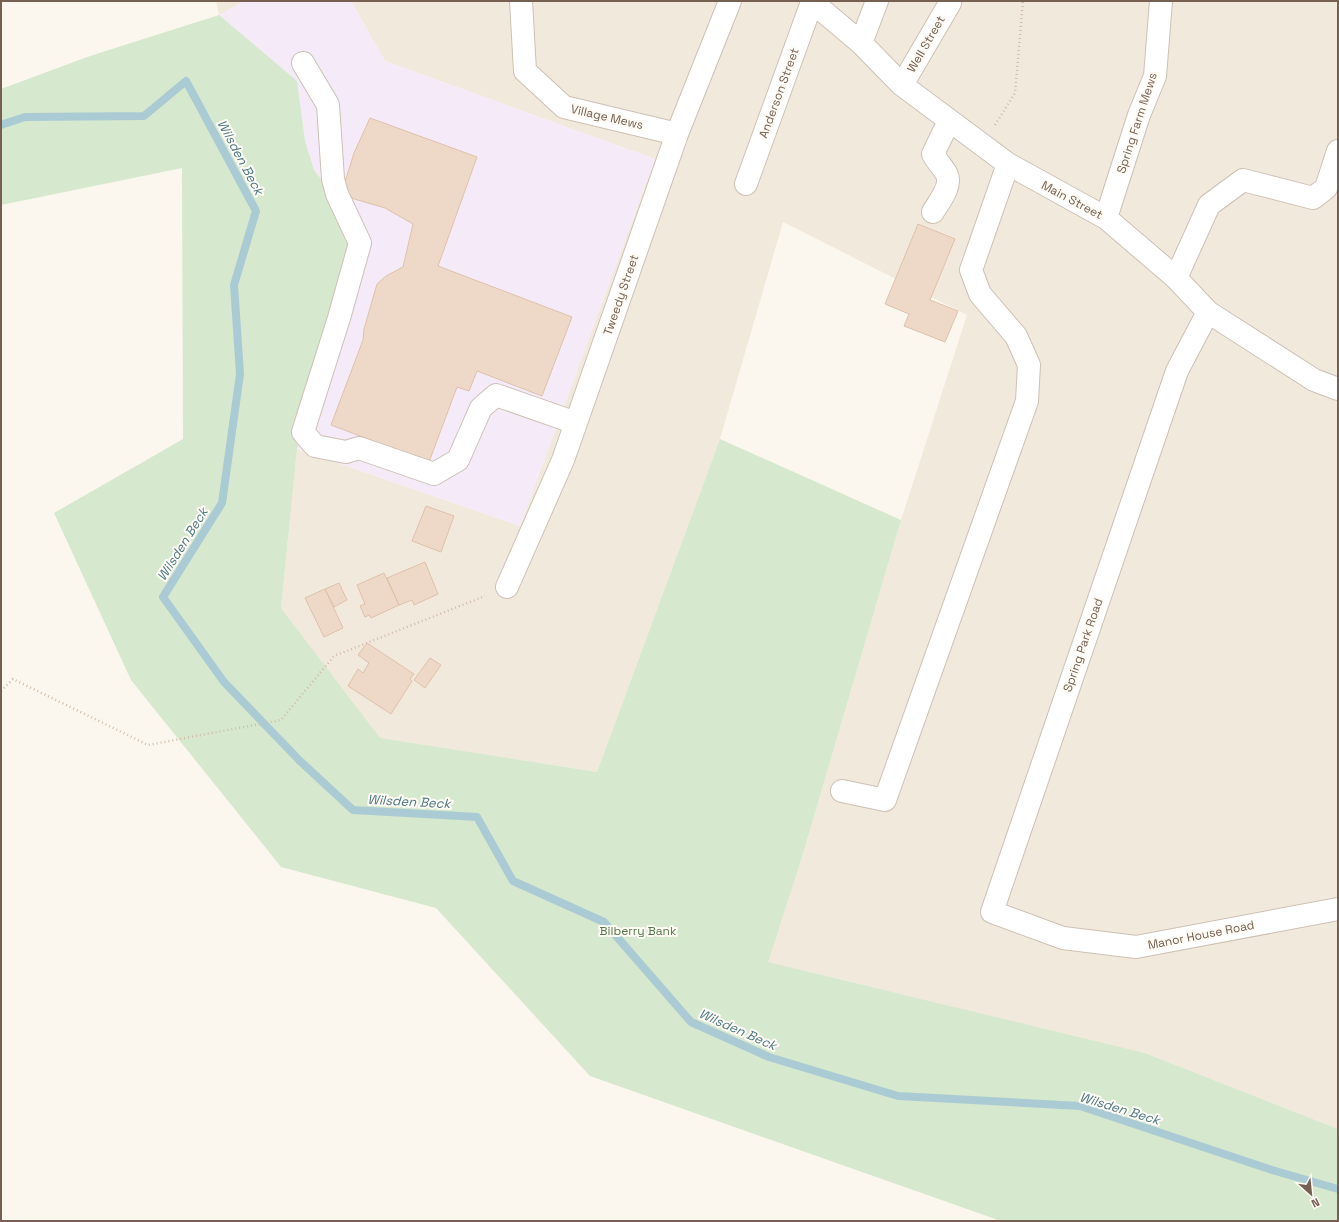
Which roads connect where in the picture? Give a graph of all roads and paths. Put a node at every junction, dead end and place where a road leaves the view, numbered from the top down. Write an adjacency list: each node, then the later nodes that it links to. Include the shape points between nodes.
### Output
1 (521, 1): 12 (street, Village Mews, via 525,71 564,107)
2 (730, 1): 12 (street, Tweedy Street)
3 (812, 1): 8 (street, Main Street); 16 (street, Anderson Street)
4 (877, 1): 8 (street)
5 (1023, 1): 13 (path, via 1014,93)
6 (1161, 1): 18 (street, Spring Farm Mews, via 1155,76 1139,115)
7 (950, 3): 10 (street, Well Street)
8 (860, 43): 10 (street, Main Street)
9 (303, 63): 22 (street, via 328,105 333,179 337,194 360,244 303,432 315,446 346,452 359,448 434,474 458,460 481,408 496,395)
10 (902, 85): 11 (street, Main Street)
11 (949, 121): 13 (street, Main Street); 17 (street, via 933,154 947,176 948,185)
12 (677, 134): 22 (street, Tweedy Street)
13 (982, 145): 15 (street, Main Street)
14 (1338, 152): 19 (street, via 1326,188 1313,198 1243,180 1209,205)
15 (1008, 164): 18 (street, Main Street); 25 (street, via 971,270 980,294 1016,336 1029,366 1027,401 885,800)
16 (746, 184)
17 (933, 212)
18 (1106, 218): 19 (street, Main Street)
19 (1176, 278): 20 (street, Main Street)
20 (1208, 312): 21 (street, Main Street, via 1314,380); 27 (street, Spring Park Road, via 1176,371 992,912)
21 (1338, 389)
22 (576, 423): 23 (street, Tweedy Street, via 563,460)
23 (507, 587): 24 (path, via 334,656 281,720 148,745 13,679)
24 (1, 691)
25 (842, 790)
26 (1338, 909): 27 (street, Manor House Road, via 1136,947)
27 (1063, 938)

